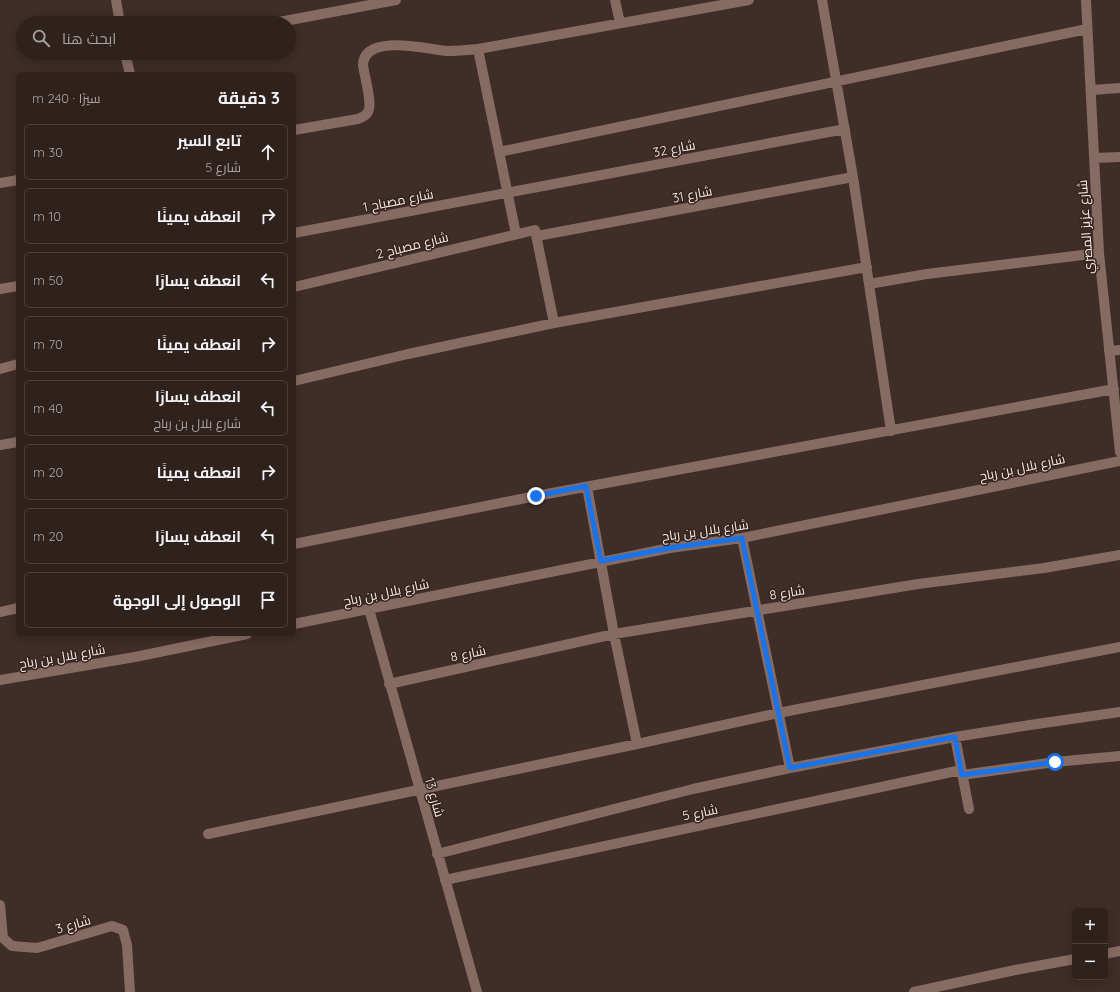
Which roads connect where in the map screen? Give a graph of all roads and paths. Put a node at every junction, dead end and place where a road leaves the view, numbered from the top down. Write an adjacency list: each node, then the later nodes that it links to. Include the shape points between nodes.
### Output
1 (116, 0): 7 (street)
2 (396, 0): 8 (street)
3 (615, 0): 9 (street)
4 (749, 0): 9 (street)
5 (822, 0): 14 (street)
6 (1086, 0): 10 (street, شارع عزيز المصري)
7 (119, 16)
8 (296, 19)
9 (620, 23): 11 (street)
10 (1087, 29): 14 (street); 16 (street, شارع عزيز المصري)
11 (478, 49): 18 (street, via 450,51 405,45 370,50 363,60 369,111 358,119); 19 (street)
12 (127, 60): 13 (street)
13 (130, 72)
14 (837, 82): 17 (street); 19 (street)
15 (1120, 88): 16 (street)
16 (1091, 90): 21 (street, شارع عزيز المصري)
17 (845, 129): 22 (street); 25 (street, شارع 32)
18 (296, 130)
19 (499, 152): 25 (street)
20 (1120, 157): 21 (street)
21 (1094, 158): 29 (street, شارع عزيز المصري)
22 (853, 177): 28 (street, شارع 31); 30 (street)
23 (16, 180): 24 (street)
24 (0, 184)
25 (507, 193): 26 (street, شارع مصباح 1); 27 (street)
26 (296, 233)
27 (516, 234): 28 (street, شارع مصباح 2, via 534,230); 33 (street, شارع مصباح 2)
28 (536, 234): 35 (street)
29 (1099, 253): 31 (street, via 928,274); 37 (street, شارع عزيز المصري)
30 (867, 267): 31 (street); 35 (street)
31 (869, 284): 42 (street)
32 (16, 286): 34 (street)
33 (296, 287)
34 (0, 289)
35 (554, 323): 40 (street)
36 (1120, 350): 37 (street)
37 (1109, 351): 41 (street, شارع عزيز المصري)
38 (16, 365): 39 (street)
39 (0, 369)
40 (296, 381)
41 (1114, 389): 42 (street); 43 (street, شارع عزيز المصري)
42 (891, 430): 48 (street)
43 (1119, 432): 46 (street, شارع عزيز المصري)
44 (16, 442): 45 (street)
45 (0, 445)
46 (1120, 452)
47 (1120, 461): 49 (street, شارع بلال بن رباح)
48 (586, 486): 50 (street); 52 (street)
49 (742, 538): 52 (street, شارع بلال بن رباح); 55 (street)
50 (296, 544)
51 (1120, 555): 55 (street, شارع 8, via 1044,568 918,584)
52 (601, 561): 54 (street, شارع بلال بن رباح); 58 (street)
53 (16, 608): 56 (street)
54 (369, 609): 57 (street, شارع بلال بن رباح); 62 (street, شارع 13)
55 (756, 611): 58 (street, شارع 8); 64 (street)
56 (0, 612)
57 (296, 624)
58 (614, 634): 62 (street, شارع 8); 66 (street)
59 (237, 636): 61 (street, شارع بلال بن رباح)
60 (1120, 647): 64 (street)
61 (0, 680)
62 (389, 684): 70 (street, شارع 13)
63 (1120, 712): 65 (street)
64 (778, 713): 66 (street); 68 (street)
65 (955, 737): 68 (street); 69 (street)
66 (637, 744): 70 (street)
67 (1120, 756): 69 (street, شارع 5)
68 (790, 768): 73 (street, via 693,789)
69 (962, 772): 71 (street); 74 (street, شارع 5)
70 (419, 790): 72 (street); 73 (street, شارع 13)
71 (969, 809)
72 (208, 834)
73 (437, 854): 74 (street, شارع 13)
74 (445, 880): 80 (street, شارع 13)
75 (0, 905): 79 (street, شارع 3, via 3,938 12,946 37,948 112,926 123,930 127,945)
76 (1120, 951): 77 (street)
77 (1108, 953)
78 (1072, 960): 81 (street)
79 (130, 992)
80 (477, 992)
81 (914, 992)

